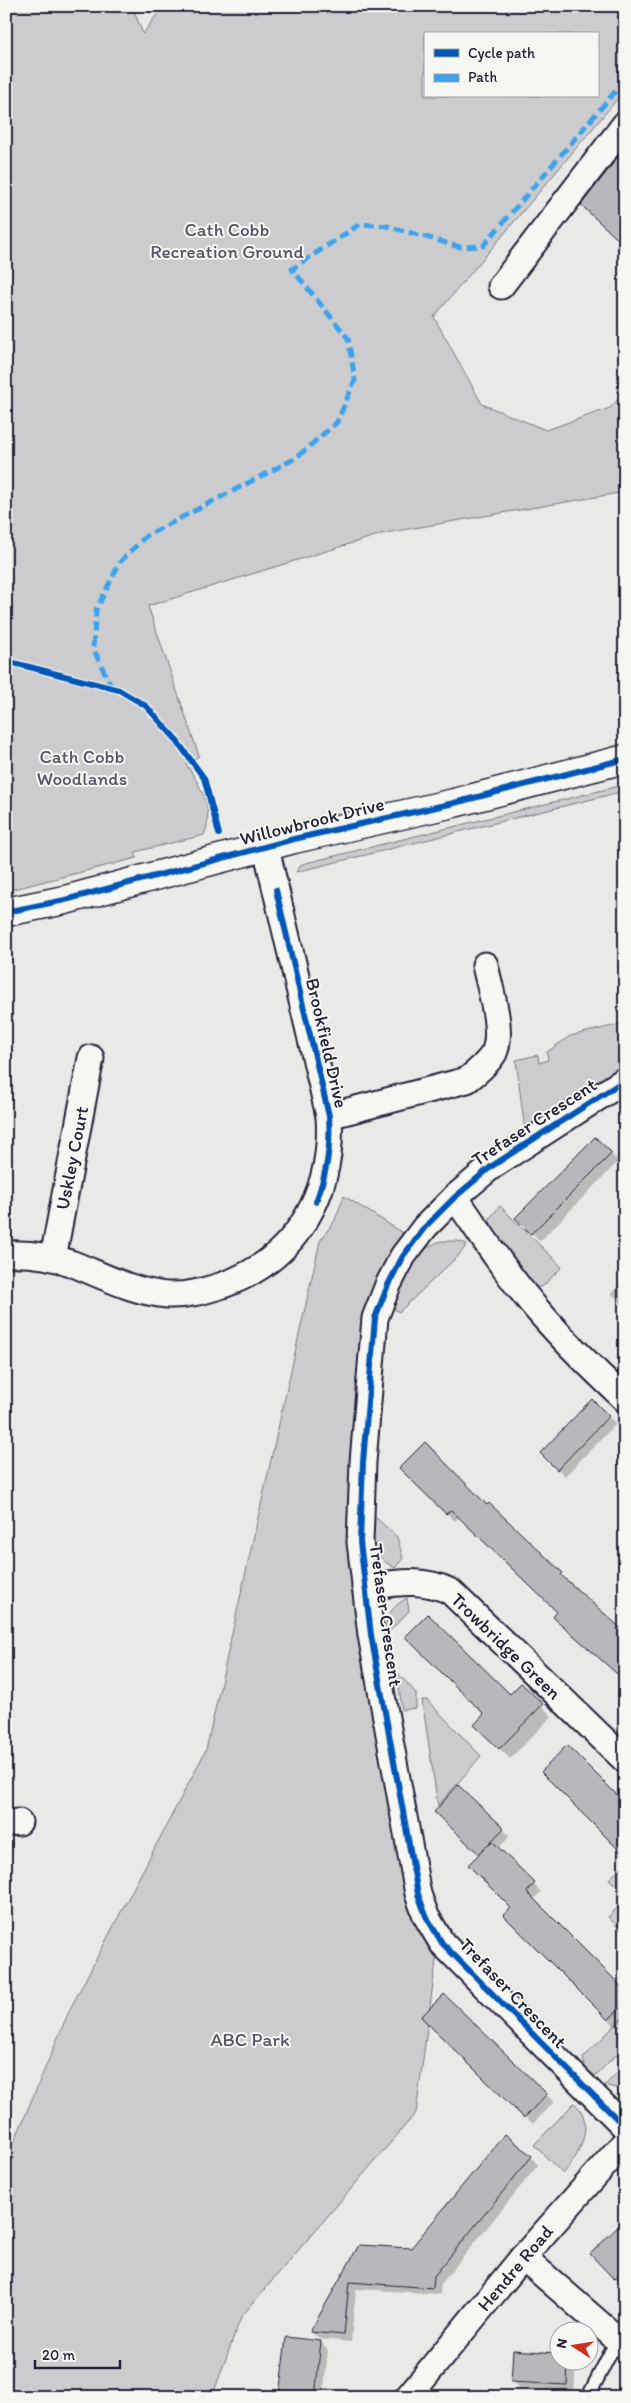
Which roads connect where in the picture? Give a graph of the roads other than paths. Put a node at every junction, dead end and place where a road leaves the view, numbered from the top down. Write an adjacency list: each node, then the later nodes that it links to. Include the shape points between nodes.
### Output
1 (625, 124): 2 (street)
2 (501, 286)
3 (625, 759): 4 (street, Willowbrook Drive)
4 (266, 848): 5 (street, Willowbrook Drive); 9 (street, Brookfield Drive)
5 (6, 912)
6 (485, 965): 9 (street, via 499,1035 494,1054 479,1070 467,1080)
7 (91, 1058): 12 (street, Uskley Court)
8 (625, 1080): 10 (street, Trefaser Crescent, via 492,1166)
9 (329, 1116): 12 (street, Brookfield Drive, via 331,1143 326,1174 316,1202 299,1230 276,1255 244,1278 198,1292 166,1294 124,1285)
10 (455, 1197): 13 (street, via 540,1314); 14 (street, Trefaser Crescent, via 425,1227 403,1256 375,1318 361,1506 360,1542)
11 (6, 1254): 12 (street, Brookfield Drive)
12 (54, 1258)
13 (625, 1399)
14 (365, 1587): 15 (street, Trowbridge Green, via 424,1582 451,1592); 16 (street, Trefaser Crescent, via 418,1894 426,1916 442,1943)
15 (625, 1760)
16 (625, 2127)
17 (625, 2142): 18 (street, Hendre Road)
18 (523, 2257): 19 (street); 20 (street, Hendre Road)
19 (621, 2343): 21 (lane)
20 (408, 2397)
21 (588, 2397)

